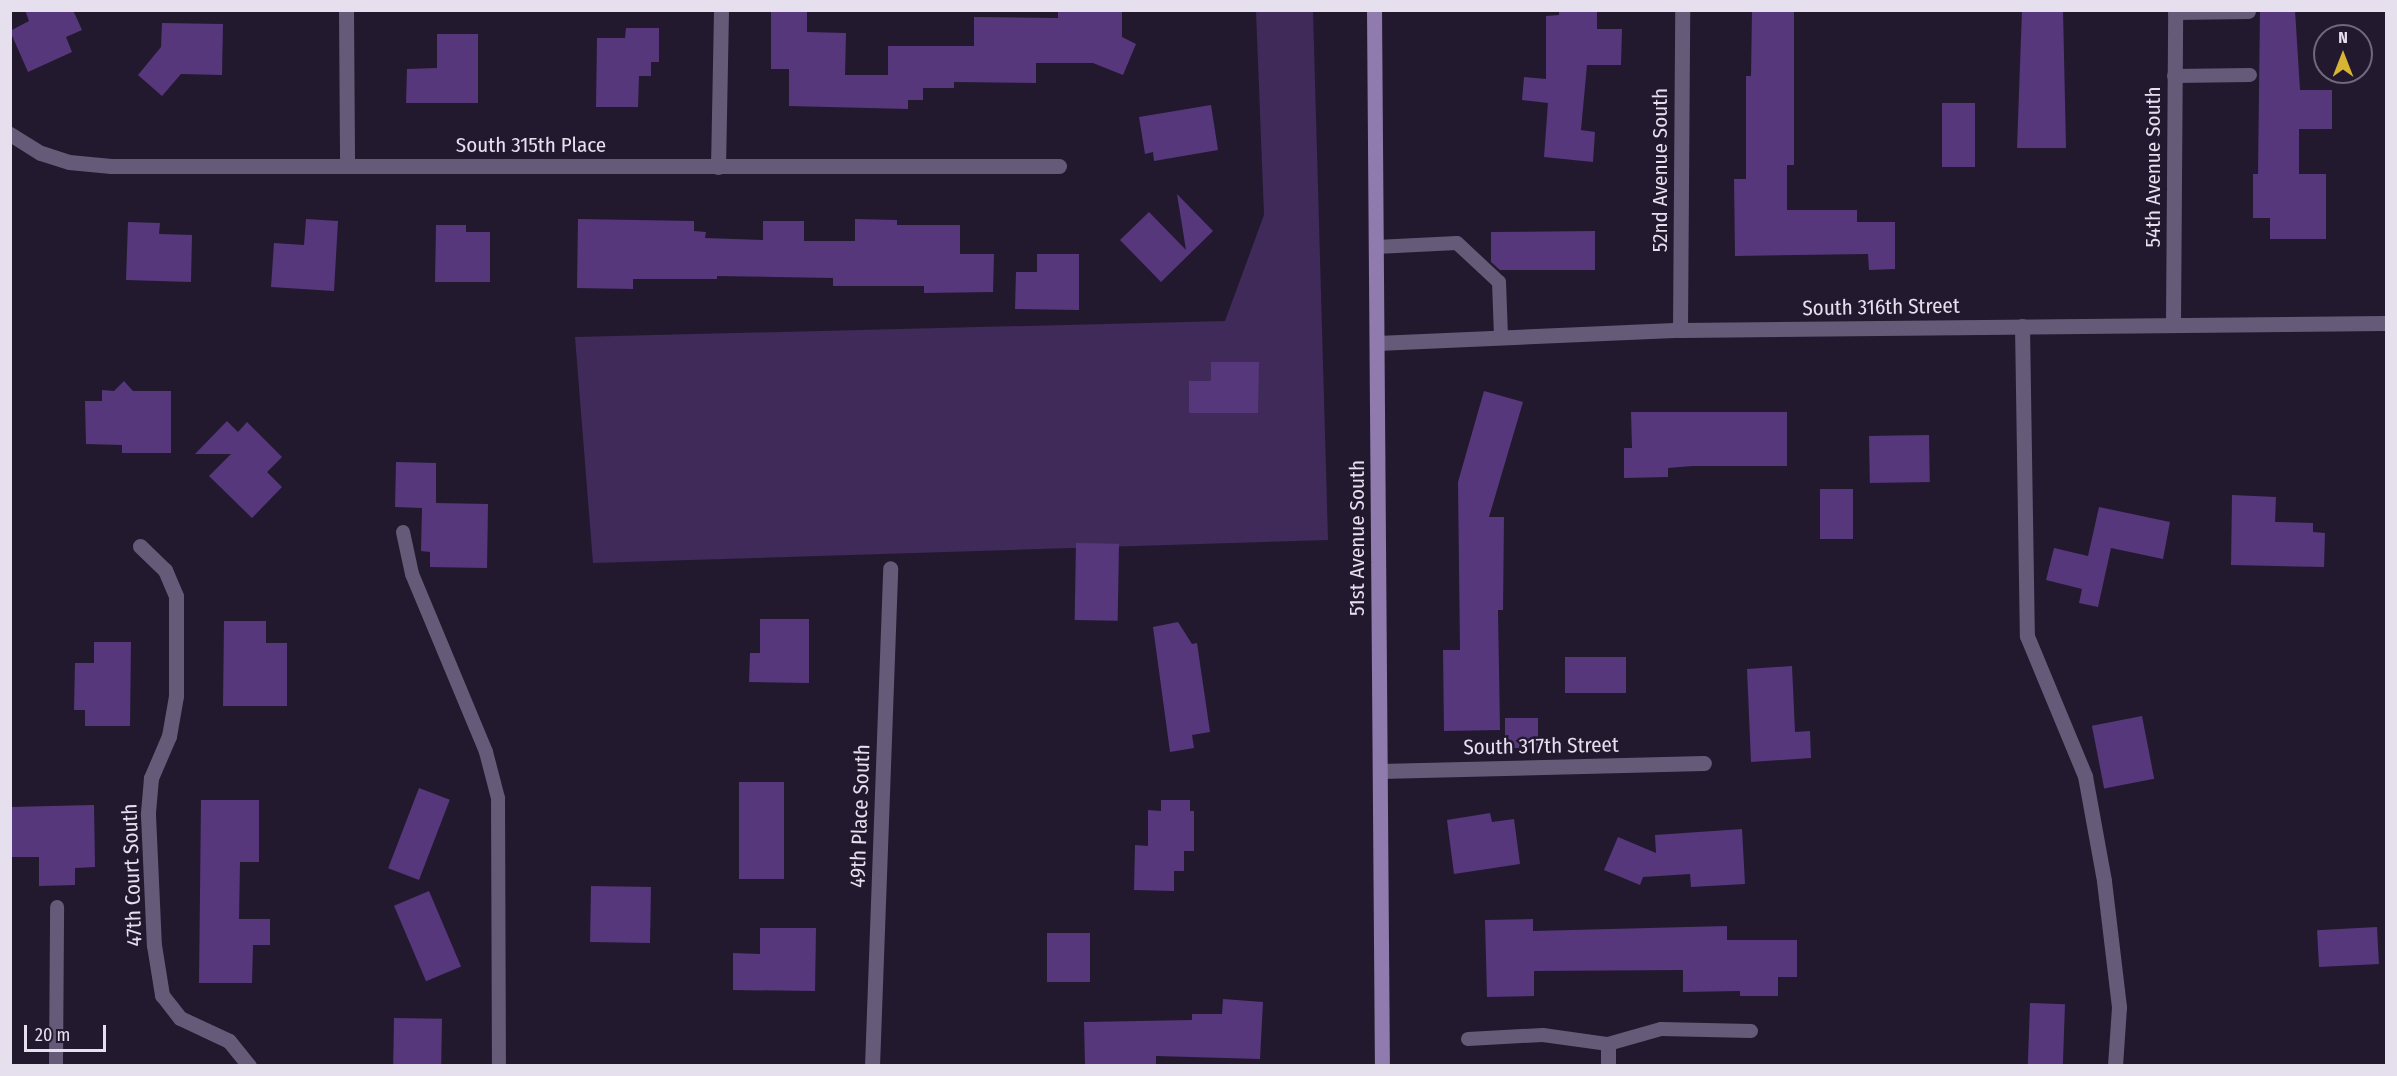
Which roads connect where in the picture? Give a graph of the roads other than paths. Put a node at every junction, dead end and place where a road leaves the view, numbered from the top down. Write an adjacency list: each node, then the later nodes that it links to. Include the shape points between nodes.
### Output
1 (346, 10): 10 (street)
2 (722, 10): 12 (street)
3 (1374, 10): 13 (main road, 51st Avenue South)
4 (1682, 10): 17 (street, 52nd Avenue South)
5 (2175, 12): 6 (lane); 8 (street, 54th Avenue South)
6 (2249, 12)
7 (2250, 75): 8 (lane)
8 (2174, 76): 15 (street, 54th Avenue South)
9 (10, 134): 10 (street, South 315th Place, via 60,159 111,166)
10 (347, 166): 12 (street, South 315th Place)
11 (1059, 166): 12 (street, South 315th Place)
12 (718, 167)
13 (1376, 248): 18 (lane, via 1457,243 1499,282); 19 (main road, 51st Avenue South)
14 (2386, 323): 15 (street, South 316th Street)
15 (2172, 324): 16 (street, South 316th Street)
16 (2022, 326): 17 (street, South 316th Street); 35 (street, via 2027,636 2085,776 2104,881 2119,1007)
17 (1680, 330): 18 (street, South 316th Street)
18 (1501, 337): 19 (street, South 316th Street)
19 (1377, 343): 24 (main road, 51st Avenue South)
20 (404, 532): 31 (lane, via 412,574 486,752 498,798)
21 (140, 546): 30 (street, 47th Court South, via 165,570 176,596 176,696 169,736 151,778 148,814 154,945 162,995 180,1018 229,1041)
22 (890, 568): 32 (street, 49th Place South)
23 (1704, 764): 24 (street, South 317th Street)
24 (1380, 771): 33 (main road, 51st Avenue South)
25 (57, 907): 29 (lane)
26 (1751, 1031): 28 (lane, via 1661,1029)
27 (1468, 1039): 28 (lane, via 1543,1035)
28 (1608, 1044): 34 (street)
29 (56, 1065)
30 (249, 1065)
31 (499, 1065)
32 (872, 1065)
33 (1382, 1065)
34 (1608, 1065)
35 (2115, 1065)

